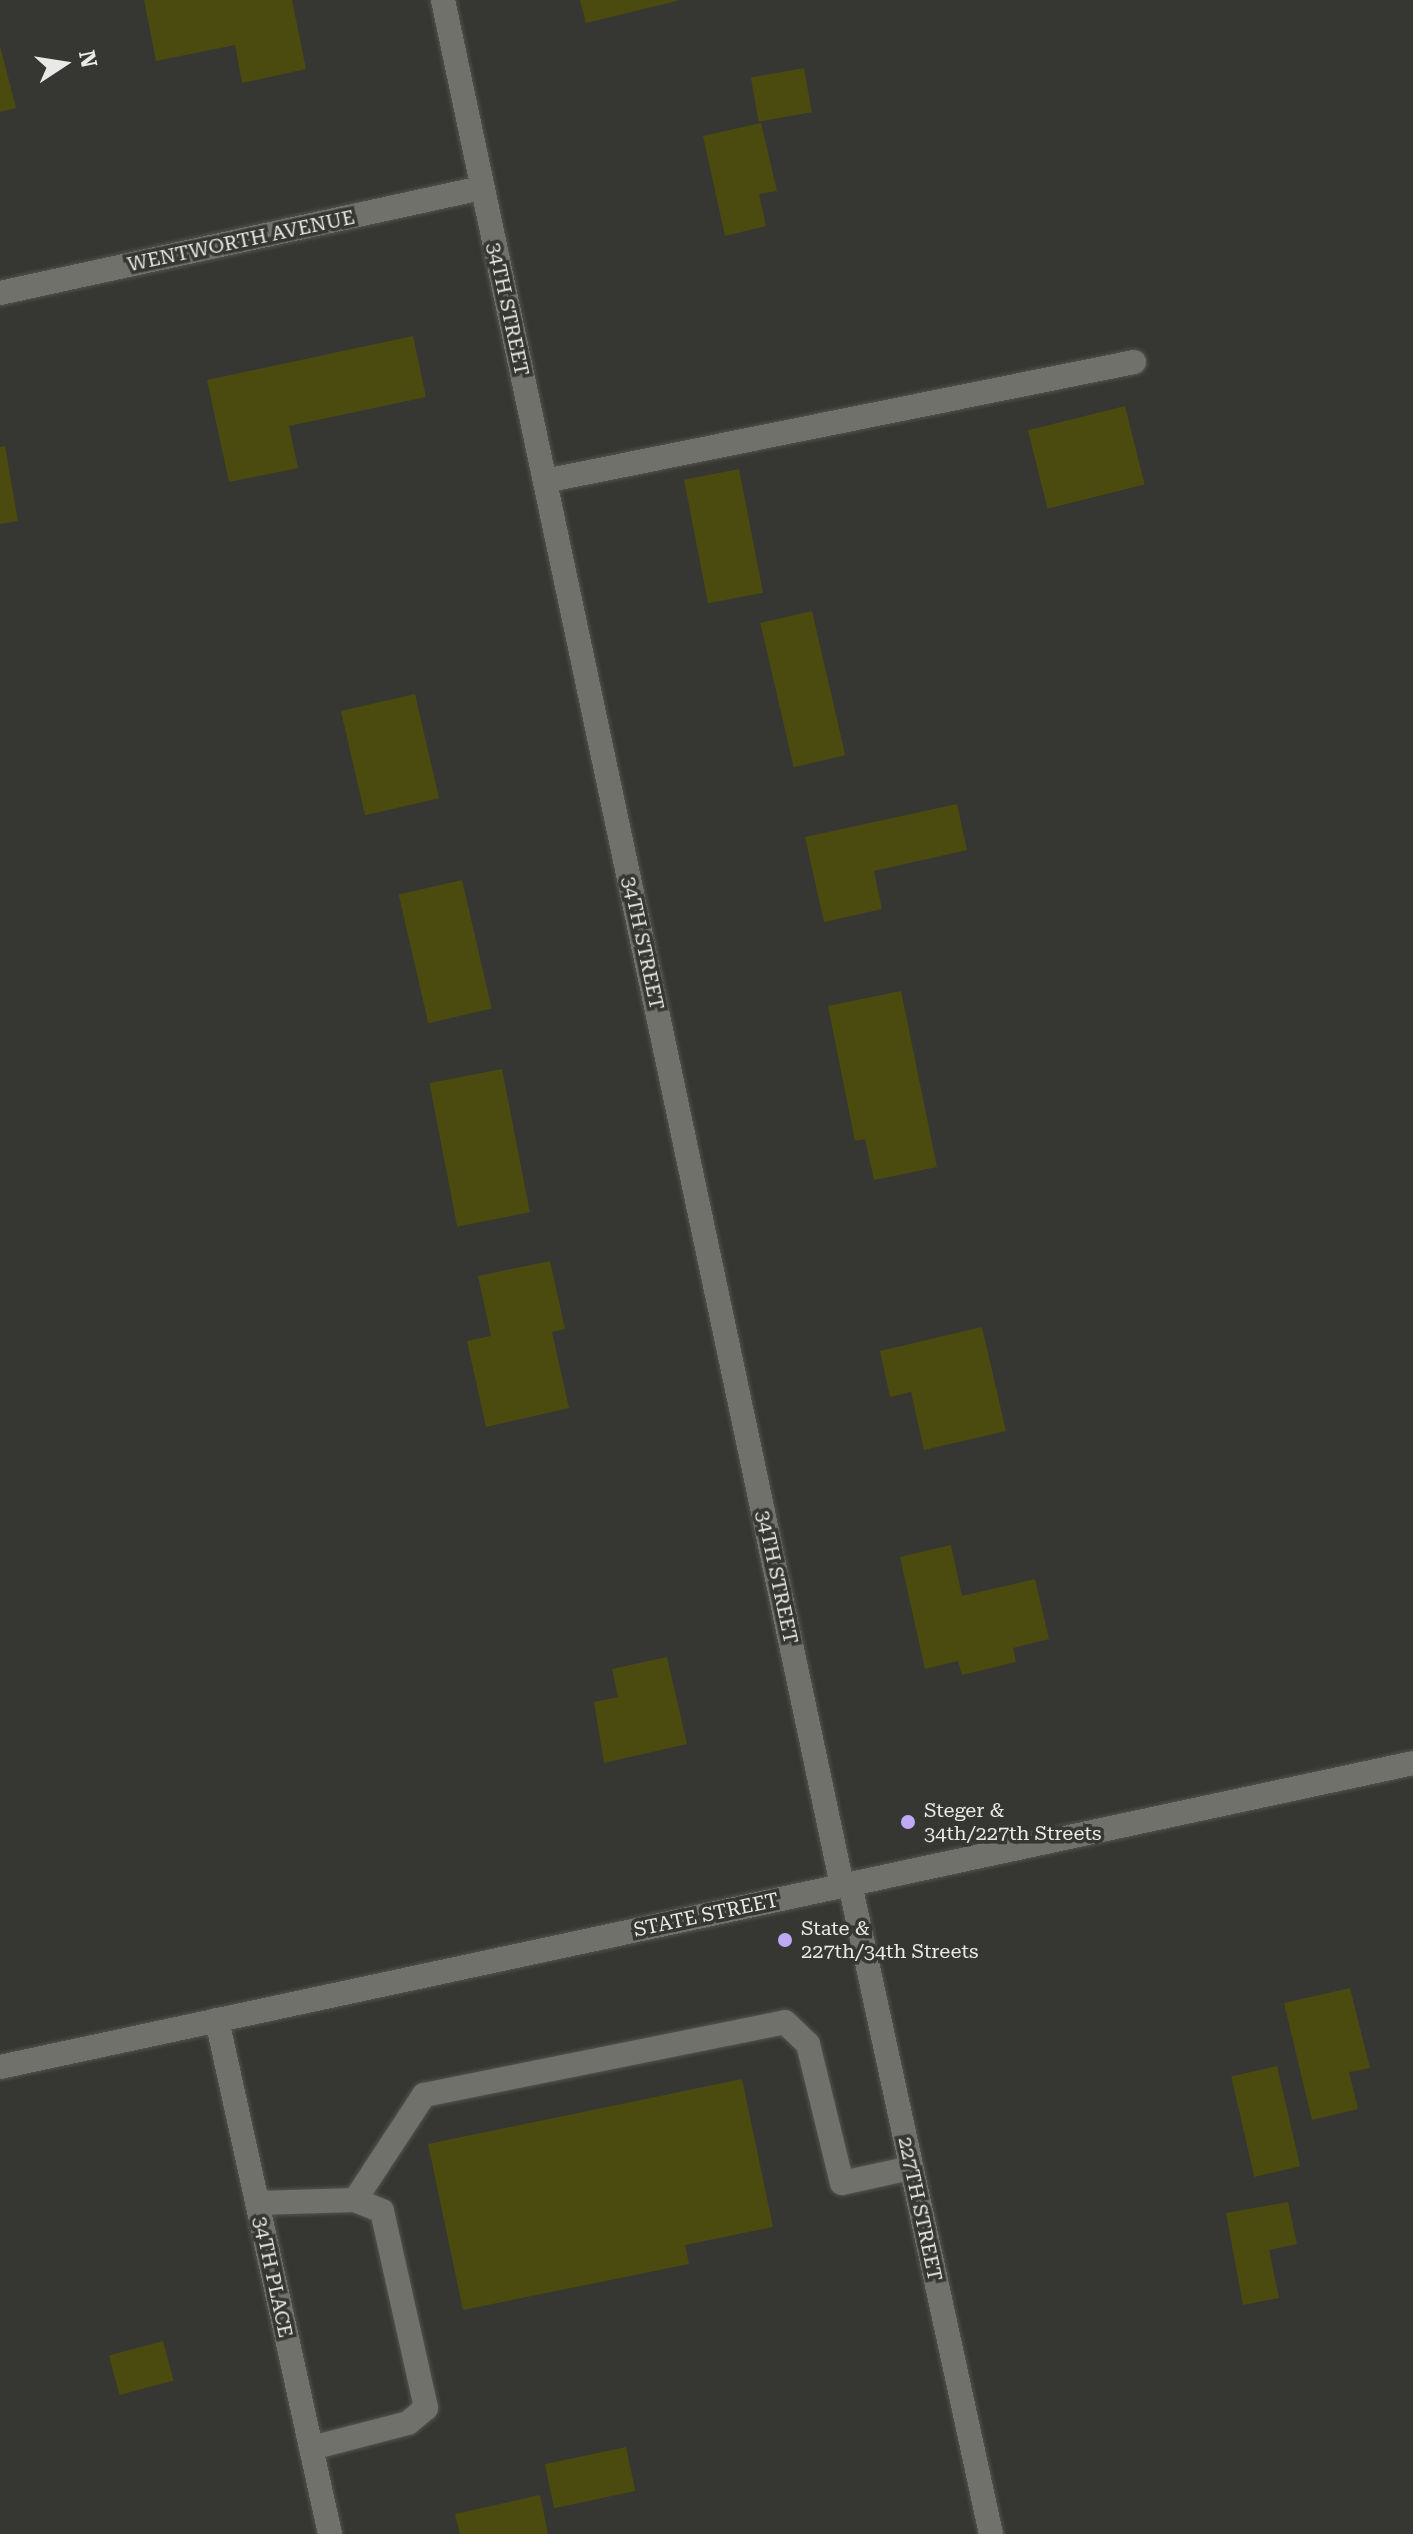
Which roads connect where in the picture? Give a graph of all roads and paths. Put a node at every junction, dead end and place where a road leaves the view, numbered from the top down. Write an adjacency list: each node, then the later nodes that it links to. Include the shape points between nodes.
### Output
1 (443, 0): 2 (street, 34TH STREET)
2 (483, 188): 3 (street, WENTWORTH AVENUE); 5 (street, 34TH STREET)
3 (0, 293)
4 (1134, 362): 5 (street)
5 (545, 481): 7 (street, 34TH STREET)
6 (1413, 1763): 7 (street, STATE STREET)
7 (846, 1885): 8 (street, STATE STREET); 10 (street, 227TH STREET)
8 (217, 2020): 9 (street, STATE STREET); 12 (street, 34TH PLACE)
9 (0, 2067)
10 (911, 2168): 11 (street, via 842,2183 808,2044 785,2022 424,2095); 15 (street, 227TH STREET)
11 (355, 2200): 12 (street); 13 (street, via 382,2211 426,2408 408,2423)
12 (257, 2203): 13 (street, 34TH PLACE)
13 (311, 2448): 14 (street, 34TH PLACE)
14 (330, 2534)
15 (991, 2534)

